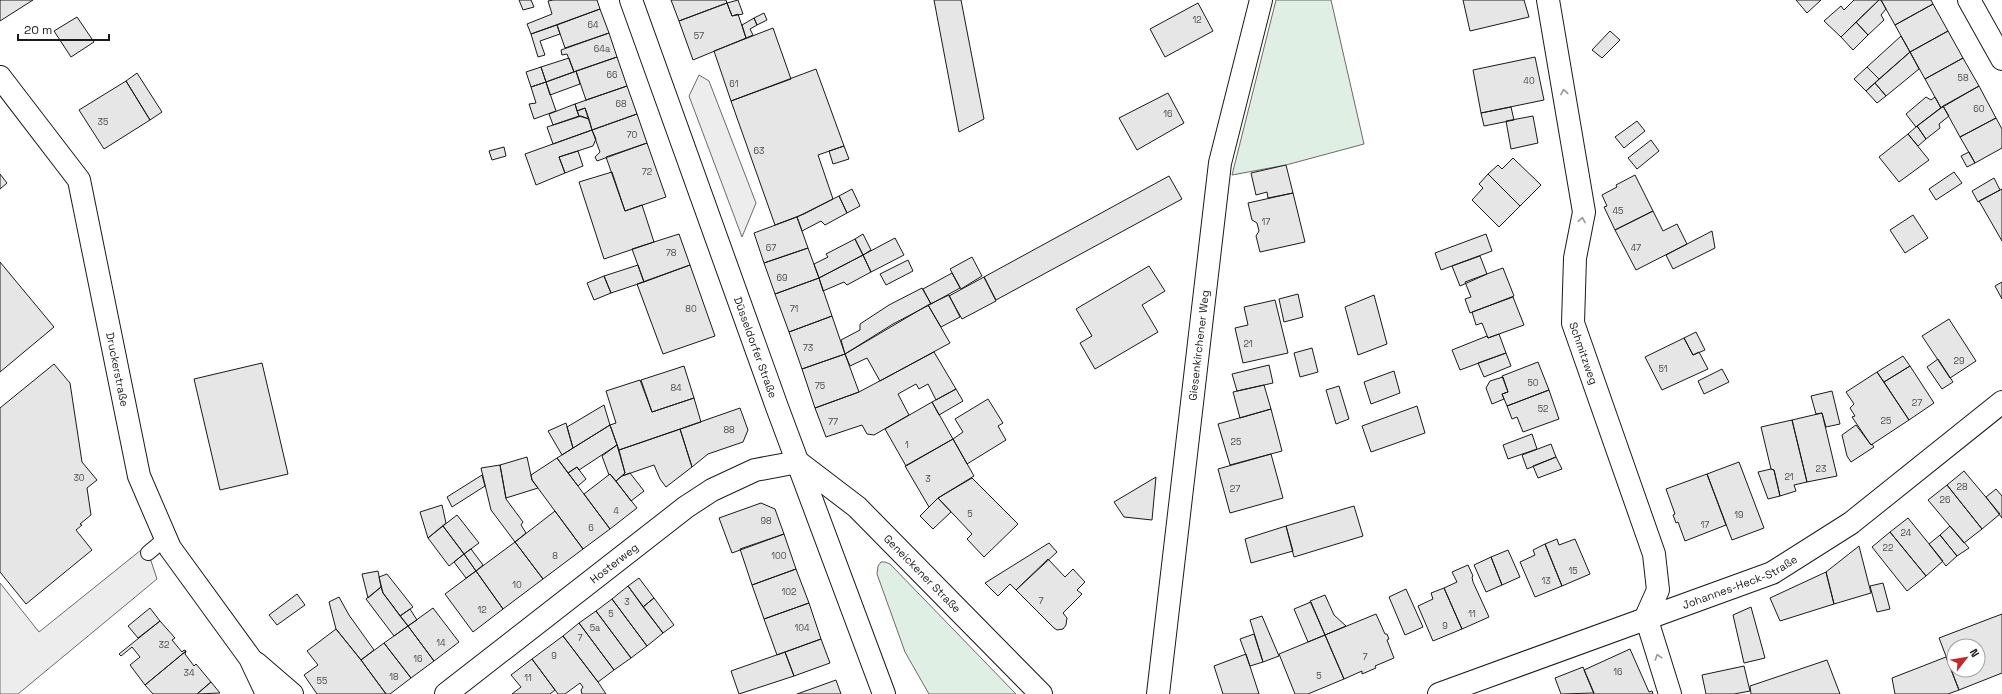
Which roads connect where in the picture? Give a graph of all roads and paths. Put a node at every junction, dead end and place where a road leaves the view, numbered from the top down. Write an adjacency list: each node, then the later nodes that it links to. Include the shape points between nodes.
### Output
1 (632, 0): 8 (street, Düsseldorfer Straße)
2 (1261, 0): 18 (street, Giesenkirchener Weg, via 1220,163)
3 (1548, 0): 11 (street, Schmitzweg, one-way to 3, via 1658,590 1654,554 1573,322 1575,258 1584,212)
4 (1969, 0): 5 (street)
5 (2002, 59)
6 (0, 77): 9 (street, Druckerstraße, via 79,180 139,476)
7 (2002, 402): 11 (street, Johannes-Heck-Straße, via 1851,523 1772,573)
8 (798, 462): 15 (street, Hosterweg, via 755,470 712,490 686,507); 16 (street, Düsseldorfer Straße); 17 (street, Geneickener Straße, via 857,507)
9 (166, 538): 10 (lane); 12 (street, Druckerstraße, via 170,548)
10 (148, 553)
11 (1646, 617): 19 (street, Johannes-Heck-Straße); 20 (street, one-way to 11)
12 (250, 658): 13 (street, Druckerstraße); 14 (street, Druckerstraße)
13 (266, 694)
14 (292, 694)
15 (446, 694)
16 (884, 694)
17 (1041, 694)
18 (1158, 694)
19 (1439, 694)
20 (1670, 694)

